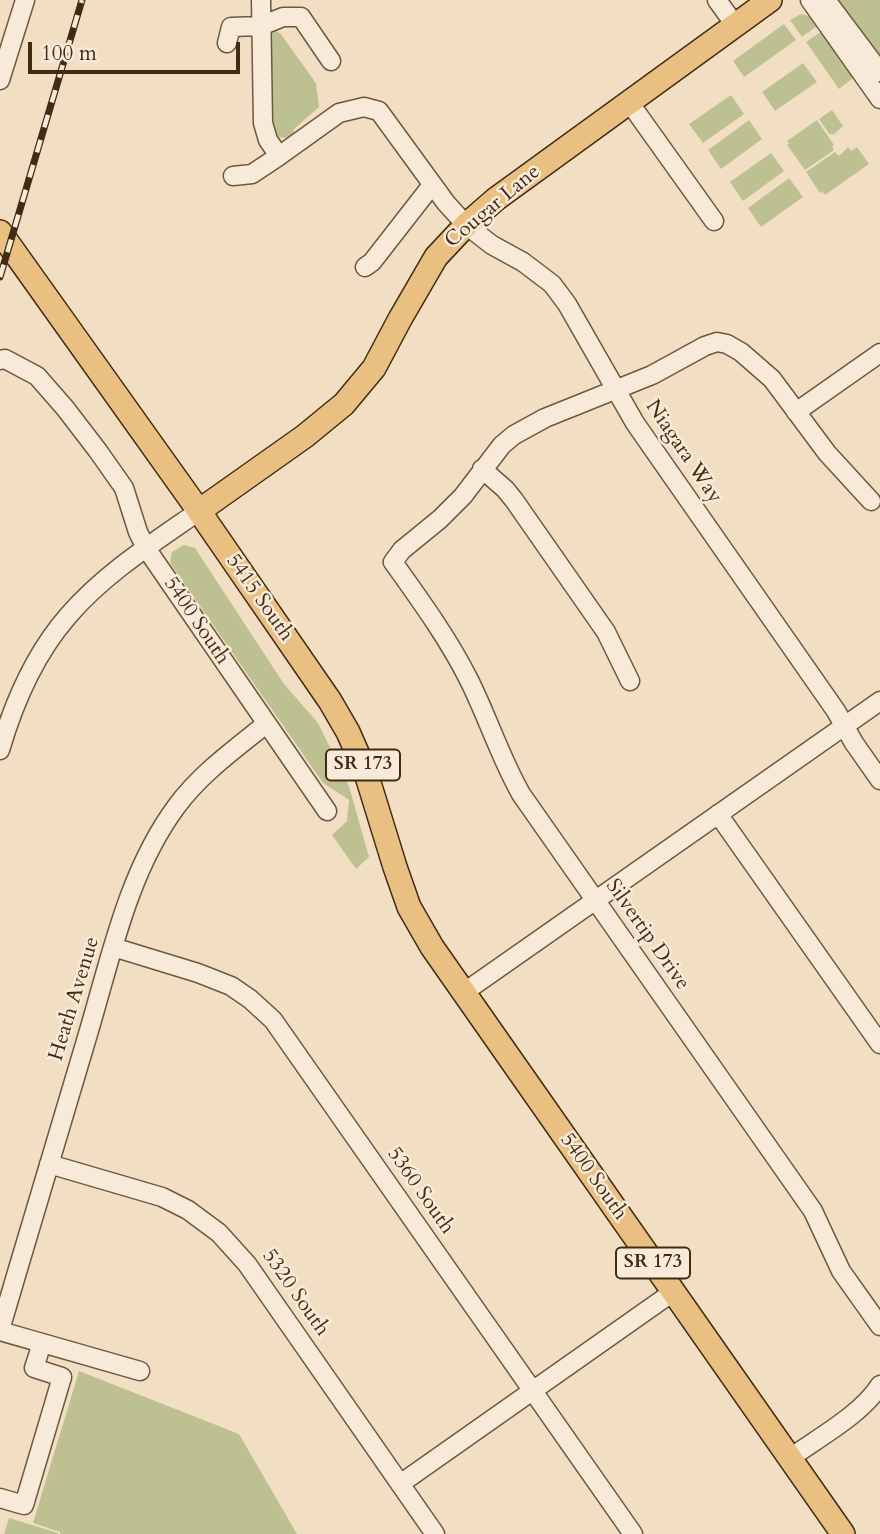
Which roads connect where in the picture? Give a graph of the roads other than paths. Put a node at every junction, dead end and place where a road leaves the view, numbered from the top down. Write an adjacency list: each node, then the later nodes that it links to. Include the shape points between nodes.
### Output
1 (25, 0): 12 (street)
2 (261, 0): 8 (street)
3 (718, 0): 7 (street)
4 (770, 0): 7 (main road, Cougar Lane)
5 (810, 0): 13 (street)
6 (826, 0): 11 (street)
7 (735, 25): 14 (main road, Cougar Lane)
8 (261, 26): 9 (street, via 231,27); 10 (street, via 283,17 301,17); 15 (street, via 263,123)
9 (227, 43)
10 (331, 61)
11 (880, 72)
12 (0, 80)
13 (880, 99)
14 (629, 102): 18 (street); 19 (main road, Cougar Lane)
15 (279, 156): 16 (street, Niagara Way, via 252,174); 17 (street, Niagara Way, via 340,113 364,107 379,111)
16 (233, 176)
17 (432, 185): 19 (street, Niagara Way); 21 (street)
18 (714, 221)
19 (466, 225): 24 (street, Niagara Way, via 552,284); 28 (main road, Cougar Lane, via 436,257 374,368 344,404)
20 (0, 232): 28 (main road, 5415 South / SR 173)
21 (365, 267)
22 (880, 353): 25 (street)
23 (0, 360): 29 (street, 5400 South, via 37,376 78,425 124,488)
24 (616, 391): 25 (street, via 718,342 741,352 760,368); 26 (street, via 527,426 502,445); 33 (street, Niagara Way)
25 (796, 412): 27 (street)
26 (482, 469): 30 (street, via 506,489 558,563 606,632); 38 (street, Silvertip Drive, via 463,496 393,562 454,651 521,794)
27 (871, 501)
28 (199, 511): 29 (street); 40 (main road, 5415 South / SR 173, via 348,732 366,773 409,907)
29 (146, 548): 32 (street, 5400 South); 34 (street, via 68,616 42,651 17,699)
30 (630, 681)
31 (880, 701): 33 (street)
32 (266, 724): 36 (street, 5400 South); 39 (street, Heath Avenue, via 216,764 176,806 136,881)
33 (844, 726): 35 (street, Niagara Way); 37 (street)
34 (0, 750)
35 (880, 780)
36 (327, 811)
37 (718, 814): 38 (street); 41 (street)
38 (596, 901): 40 (street); 44 (street, Silvertip Drive, via 813,1211 841,1271)
39 (113, 947): 42 (street, Heath Avenue); 49 (street, 5360 South, via 231,986 272,1020)
40 (463, 993): 43 (main road, 5400 South / SR 173)
41 (880, 1044)
42 (50, 1164): 45 (street, Heath Avenue); 51 (street, 5320 South, via 162,1197 219,1233 247,1264)
43 (673, 1292): 49 (street); 50 (main road, 5400 South / SR 173)
44 (880, 1326)
45 (0, 1330): 46 (street)
46 (42, 1343): 47 (street); 52 (street, via 34,1368 62,1377 24,1505)
47 (140, 1371)
48 (880, 1385): 50 (street, via 862,1407)
49 (532, 1391): 51 (street); 54 (street, 5360 South)
50 (790, 1458): 55 (main road, 5400 South / SR 173)
51 (400, 1484): 53 (street, 5320 South)
52 (0, 1498)
53 (435, 1534)
54 (633, 1534)
55 (843, 1534)

